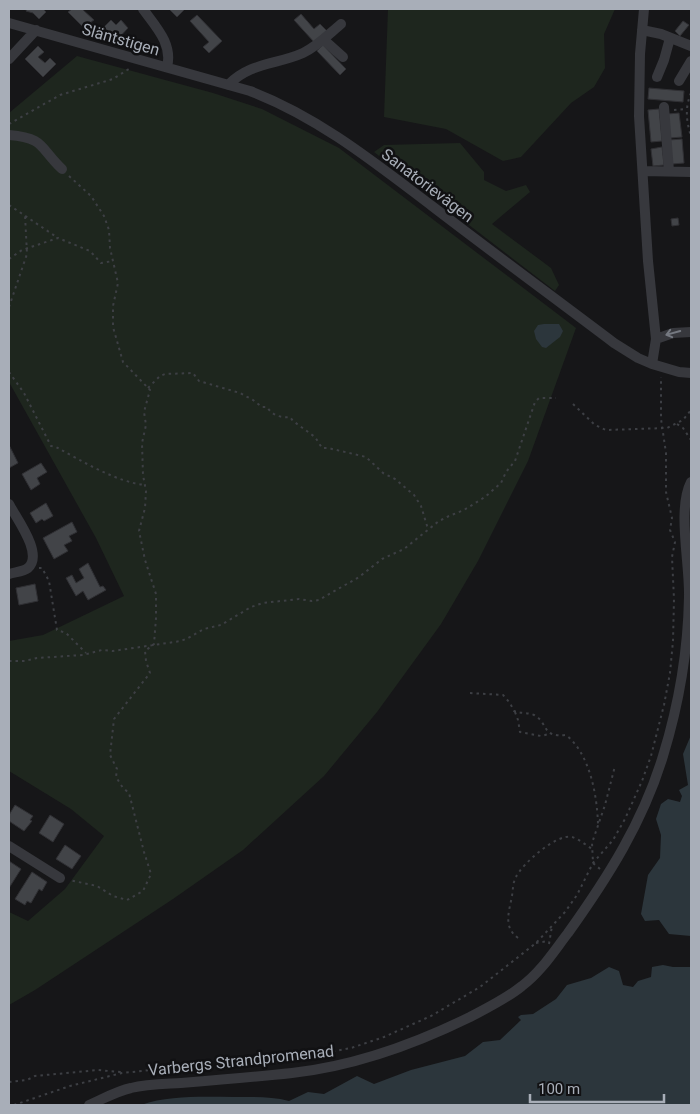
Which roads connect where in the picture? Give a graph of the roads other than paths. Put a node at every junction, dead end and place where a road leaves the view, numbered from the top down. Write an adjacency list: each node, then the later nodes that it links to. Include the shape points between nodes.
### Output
1 (143, 9): 13 (street, via 167,45)
2 (644, 9): 6 (street)
3 (9, 23): 5 (street, Släntstigen)
4 (341, 24): 8 (street)
5 (36, 30): 11 (street); 13 (street, Släntstigen)
6 (642, 30): 7 (street); 20 (street, via 639,108)
7 (670, 38): 9 (street); 14 (street)
8 (324, 40): 10 (street); 16 (street, via 304,52 247,70)
9 (691, 46)
10 (343, 57)
11 (9, 58)
12 (691, 61): 15 (street)
13 (167, 67): 16 (street, Sanatorievägen)
14 (657, 77)
15 (679, 81)
16 (228, 84): 25 (street, Sanatorievägen, via 267,98 324,128 614,343)
17 (664, 109): 21 (street)
18 (9, 135): 19 (street, via 38,142)
19 (62, 169)
20 (643, 171): 21 (street); 24 (street)
21 (669, 171): 22 (street)
22 (691, 172)
23 (691, 332): 24 (street, one-way to 24, via 673,333)
24 (656, 340): 25 (street)
25 (656, 366): 26 (street, Sanatorievägen)
26 (691, 373)
27 (691, 482): 32 (street, Varbergs Strandpromenad, via 685,498 689,596 687,640 680,693 658,774 637,824 609,874 538,972 523,986 485,1009 395,1050 334,1067 294,1073 132,1087)
28 (9, 504): 29 (street, via 33,549 29,566)
29 (9, 574)
30 (9, 846): 31 (street)
31 (60, 878)
32 (89, 1105)

